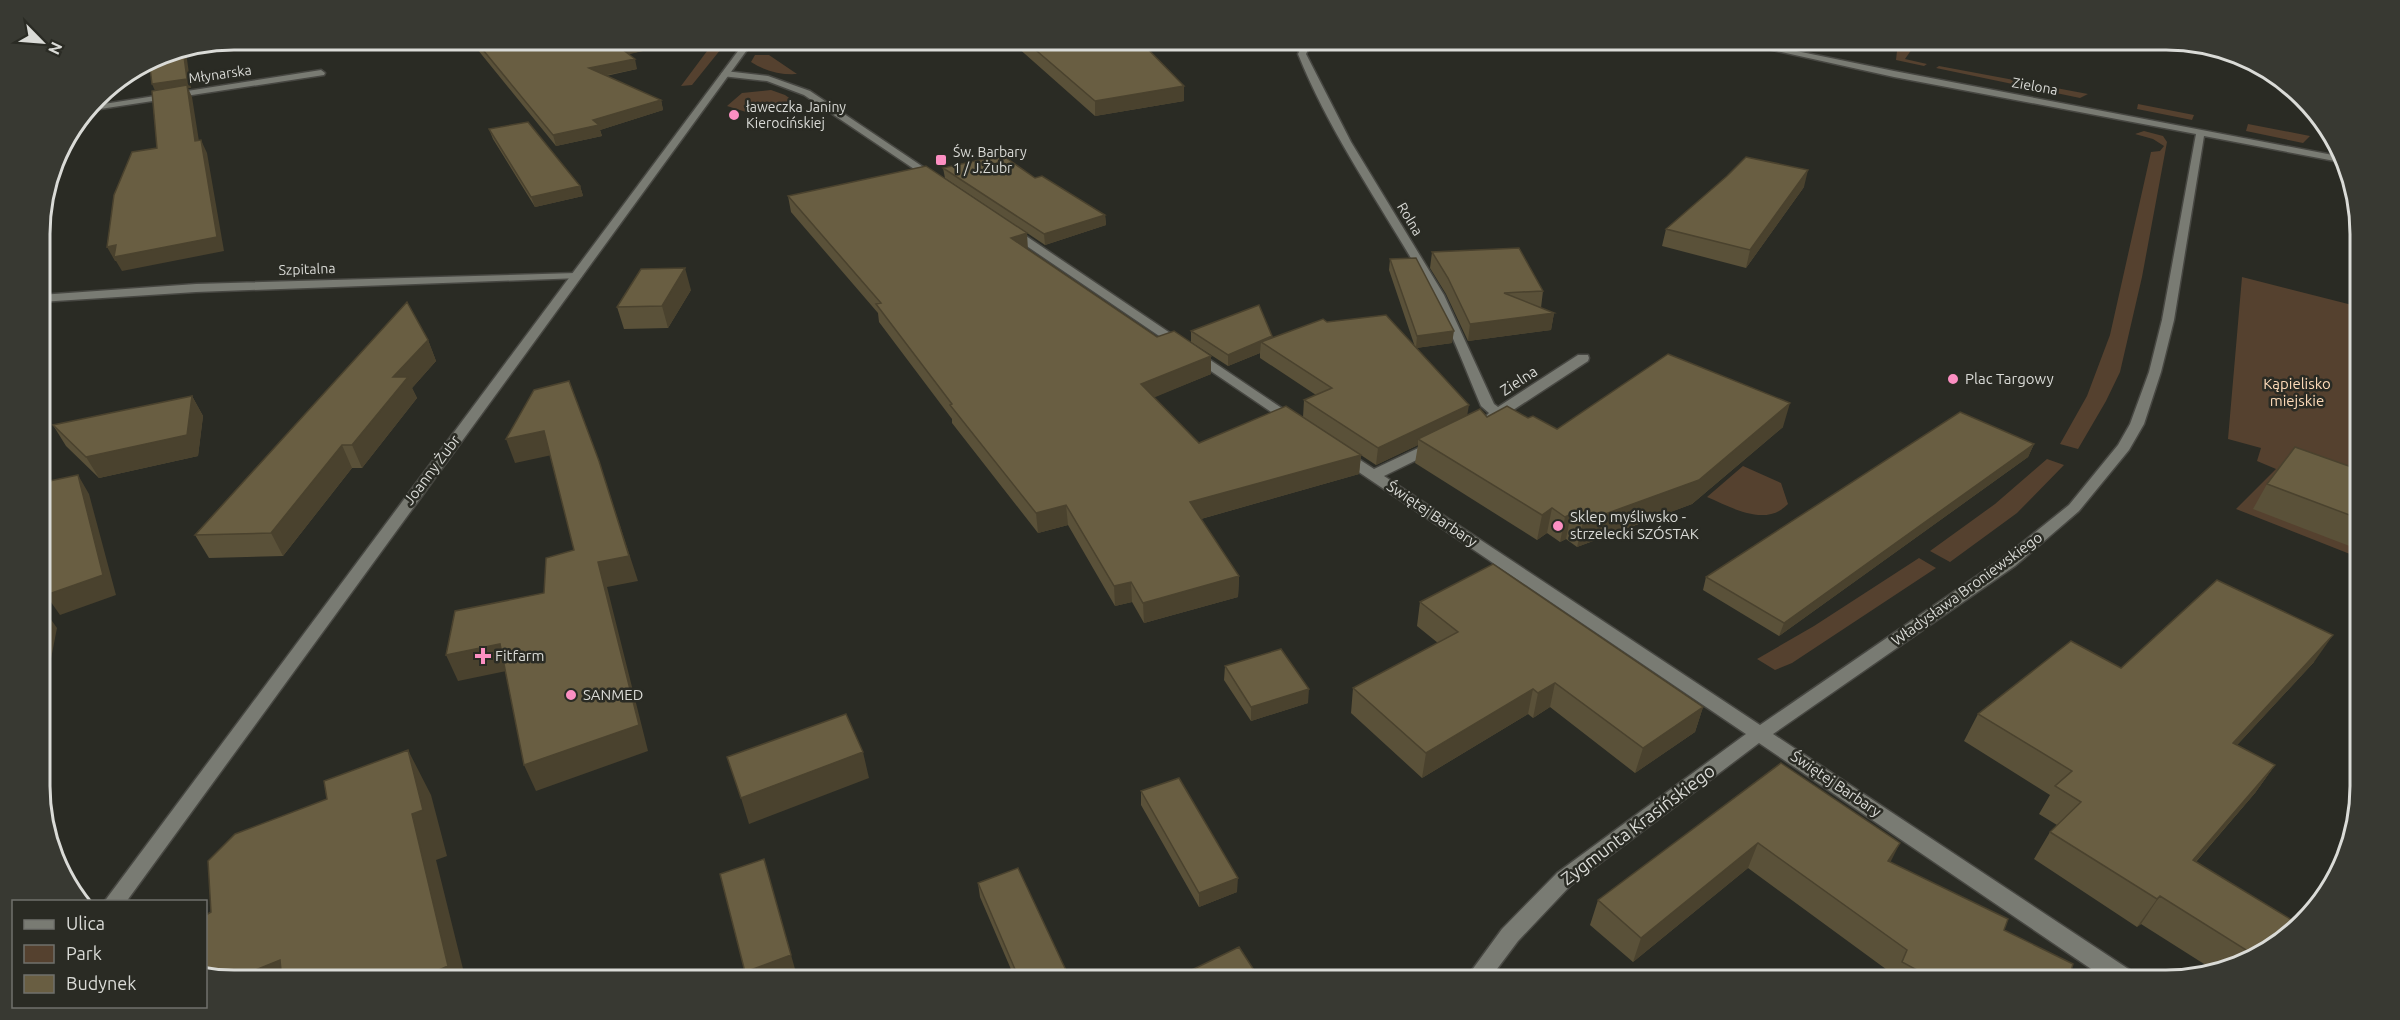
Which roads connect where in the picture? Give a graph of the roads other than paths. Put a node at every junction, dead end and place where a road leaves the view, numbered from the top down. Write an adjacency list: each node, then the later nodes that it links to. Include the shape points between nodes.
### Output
1 (743, 50): 5 (street, Joanny Żubr)
2 (1303, 50): 14 (street, Rolna, via 1304,62 1323,101 1438,294 1488,406)
3 (1780, 50): 7 (street, Zielona)
4 (321, 73): 6 (street, Młynarska)
5 (725, 74): 9 (street, via 766,78 807,93); 11 (street, Joanny Żubr)
6 (100, 107)
7 (2201, 132): 8 (street, Zielona); 20 (street, Władysława Broniewskiego, via 2158,361 2137,424 2124,447 2074,508 2009,562)
8 (2334, 158)
9 (945, 185)
10 (993, 218): 16 (street)
11 (576, 276): 12 (street, Szpitalna, via 196,288); 21 (street, Joanny Żubr)
12 (50, 298)
13 (1583, 358): 14 (street, Zielna)
14 (1499, 413): 15 (street, Zielna)
15 (1479, 423)
16 (1306, 429)
17 (1449, 438): 19 (street)
18 (1335, 449): 19 (street, Świętej Barbary)
19 (1374, 475): 20 (street, Świętej Barbary)
20 (1762, 734): 22 (street, Zygmunta Krasińskiego, via 1564,879 1510,935); 23 (street, Świętej Barbary)
21 (115, 900)
22 (1483, 970)
23 (2112, 970)

